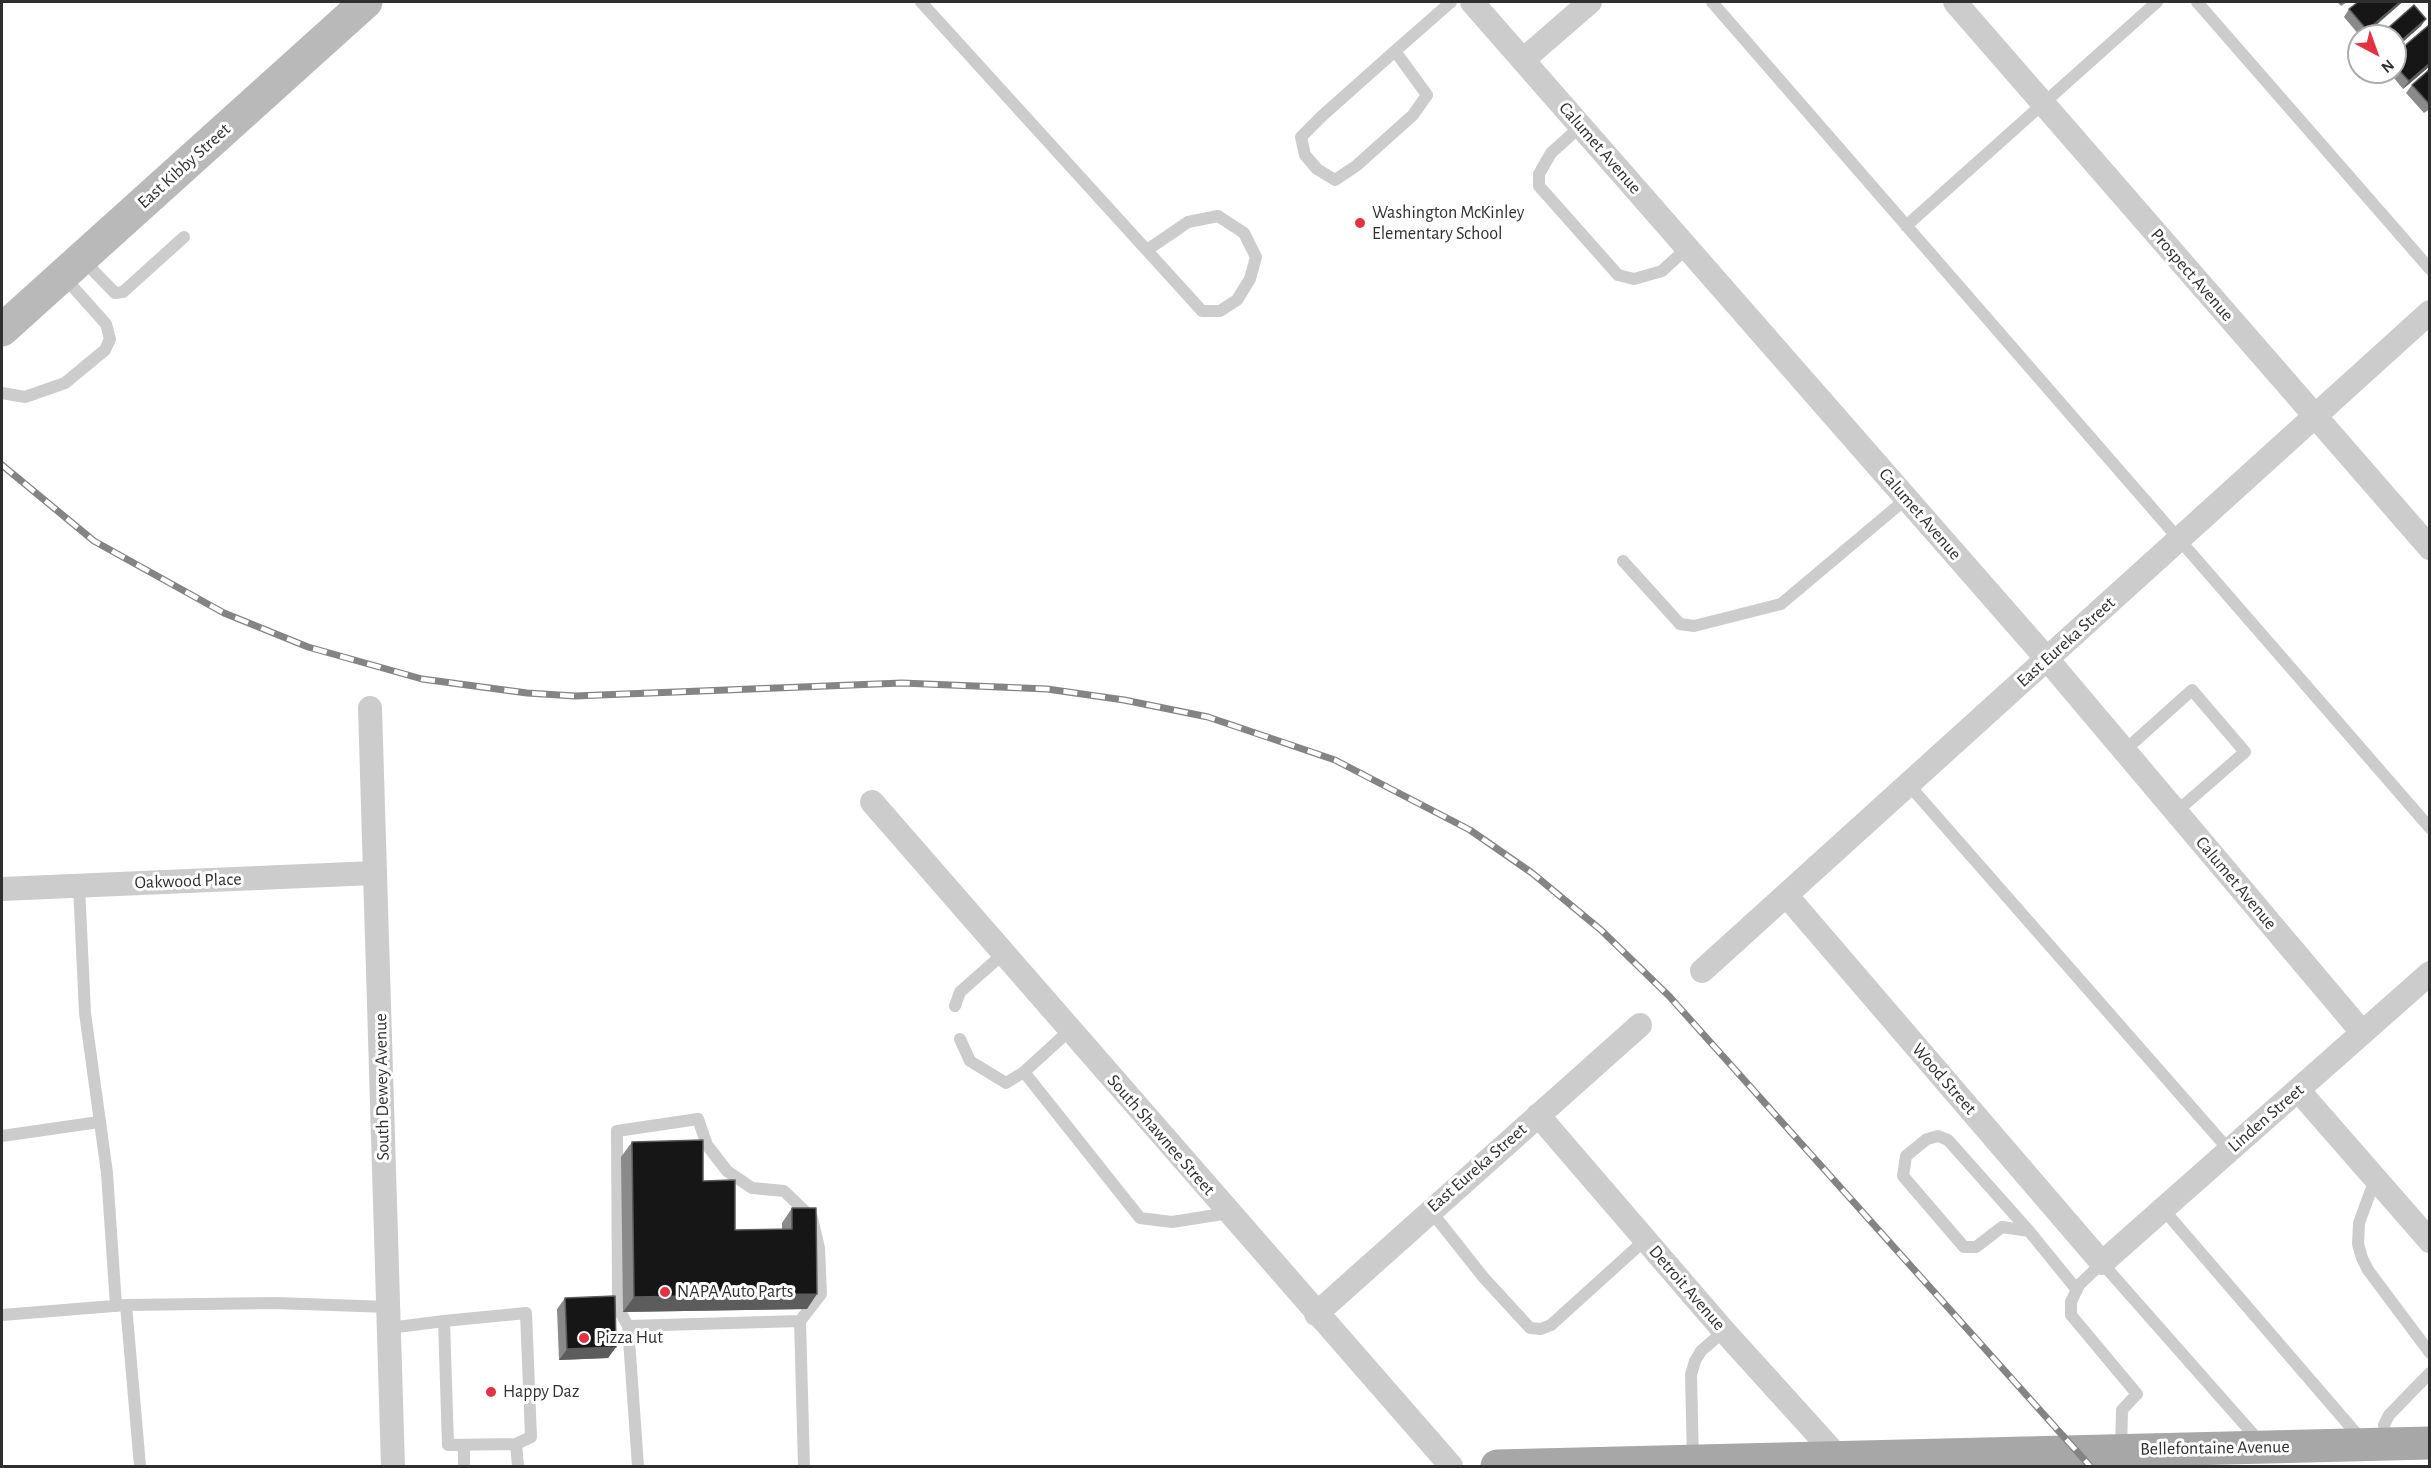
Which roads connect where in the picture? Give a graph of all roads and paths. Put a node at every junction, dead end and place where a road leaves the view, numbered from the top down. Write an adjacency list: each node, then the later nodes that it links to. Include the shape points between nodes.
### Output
1 (366, 2): 18 (street, East Kibby Street)
2 (921, 2): 17 (lane)
3 (1451, 2): 10 (lane)
4 (1472, 2): 11 (street, Calumet Avenue)
5 (1590, 2): 11 (street)
6 (1712, 2): 14 (lane)
7 (1955, 2): 12 (street, Prospect Avenue)
8 (2157, 2): 12 (lane)
9 (2197, 2): 19 (lane)
10 (1395, 51): 10 (lane, via 1301,137 1305,155 1317,169 1335,180 1413,115 1427,95)
11 (1523, 60): 13 (street, Calumet Avenue)
12 (2043, 103): 14 (lane); 23 (street, Prospect Avenue)
13 (1581, 126): 16 (street, Calumet Avenue); 16 (lane, via 1551,153 1539,174 1539,186 1618,275 1634,279 1662,271)
14 (1906, 226): 25 (lane)
15 (184, 237): 18 (lane, via 123,292 115,293)
16 (1687, 248): 24 (street, Calumet Avenue)
17 (1147, 250): 17 (lane, via 1202,311 1220,311 1237,300 1250,279 1256,257 1244,232 1218,216 1188,222)
18 (72, 267): 21 (street, East Kibby Street); 22 (lane, via 106,324 110,339 105,350 65,383 25,397)
19 (2430, 269)
20 (2430, 312): 23 (street, East Eureka Street)
21 (2, 330)
22 (2, 393)
23 (2315, 416): 25 (street, East Eureka Street); 26 (street, Prospect Avenue)
24 (1906, 498): 27 (lane, via 1781,603 1694,626 1680,624); 28 (street, Calumet Avenue)
25 (2179, 539): 28 (street, East Eureka Street); 34 (lane)
26 (2430, 548)
27 (1623, 561)
28 (2047, 659): 30 (street, Calumet Avenue); 31 (street, East Eureka Street)
29 (370, 708): 35 (street, South Dewey Avenue)
30 (2124, 751): 33 (street, Calumet Avenue); 33 (lane, via 2192,690 2238,743 2245,752)
31 (1908, 784): 38 (street, East Eureka Street); 52 (lane)
32 (872, 802): 39 (street, South Shawnee Street)
33 (2176, 812): 45 (street, Calumet Avenue)
34 (2430, 828)
35 (374, 873): 36 (street, Oakwood Place); 65 (street, South Dewey Avenue)
36 (79, 886): 37 (street, Oakwood Place); 50 (lane, via 85,1013)
37 (2, 889)
38 (1786, 896): 40 (street, East Eureka Street); 60 (street, Wood Street)
39 (1003, 954): 42 (lane, via 960,992); 44 (street, South Shawnee Street)
40 (1702, 971)
41 (2428, 979): 45 (street, Linden Street)
42 (955, 1006)
43 (1640, 1025): 49 (street, East Eureka Street)
44 (1070, 1030): 47 (lane); 56 (street, South Shawnee Street)
45 (2362, 1032): 48 (street, Linden Street)
46 (960, 1039): 47 (lane, via 970,1061 1005,1083)
47 (1024, 1072): 56 (lane, via 1140,1218 1172,1222)
48 (2298, 1090): 52 (street, Linden Street); 53 (street)
49 (1538, 1115): 55 (street, East Eureka Street); 58 (street, Detroit Avenue)
50 (99, 1122): 51 (lane); 62 (lane)
51 (2, 1136)
52 (2229, 1150): 54 (street, Linden Street)
53 (2375, 1179): 59 (street); 70 (lane, via 2359,1223 2362,1258)
54 (2163, 1209): 60 (street, Linden Street); 74 (lane)
55 (1430, 1210): 58 (lane, via 1530,1328 1551,1325); 63 (street, East Eureka Street)
56 (1229, 1213): 63 (street, South Shawnee Street)
57 (2029, 1231): 57 (lane, via 1948,1140 1938,1136 1928,1139 1906,1156 1903,1176 1964,1247 1976,1247 2002,1227); 61 (lane)
58 (1645, 1240): 69 (street, Detroit Avenue)
59 (2430, 1241)
60 (2102, 1263): 61 (lane); 76 (lane)
61 (2077, 1290): 77 (lane, via 2071,1302 2071,1315 2137,1394 2122,1410)
62 (121, 1305): 64 (lane); 65 (lane, via 276,1303); 82 (lane)
63 (1316, 1314): 88 (street, South Shawnee Street)
64 (2, 1315)
65 (388, 1318): 67 (lane); 83 (street, South Dewey Avenue)
66 (800, 1321): 68 (lane); 68 (lane, via 821,1294 819,1248 812,1218 784,1191 752,1188 727,1171 706,1145 698,1119 616,1131 618,1296); 87 (lane)
67 (444, 1322): 73 (lane, via 526,1313 531,1437); 75 (lane, via 448,1445)
68 (628, 1326): 86 (lane)
69 (1724, 1331): 78 (street, Detroit Avenue); 80 (lane, via 1701,1351 1691,1375)
70 (2430, 1353)
71 (2430, 1372): 74 (lane, via 2389,1415)
72 (2430, 1443): 74 (main road, Bellefontaine Avenue)
73 (516, 1444): 75 (lane); 85 (lane)
74 (2377, 1444): 76 (main road, Bellefontaine Avenue)
75 (464, 1445): 84 (lane)
76 (2265, 1447): 77 (main road, Bellefontaine Avenue)
77 (2121, 1451): 79 (main road, Bellefontaine Avenue)
78 (1839, 1458): 79 (main road, Bellefontaine Avenue); 81 (main road, Bellefontaine Avenue)
79 (1892, 1462)
80 (1706, 1463): 81 (main road, Bellefontaine Avenue); 89 (main road, Bellefontaine Avenue)
81 (1777, 1463)
82 (140, 1467)
83 (393, 1467)
84 (464, 1467)
85 (518, 1467)
86 (638, 1467)
87 (804, 1467)
88 (1451, 1467)
89 (1497, 1467)

